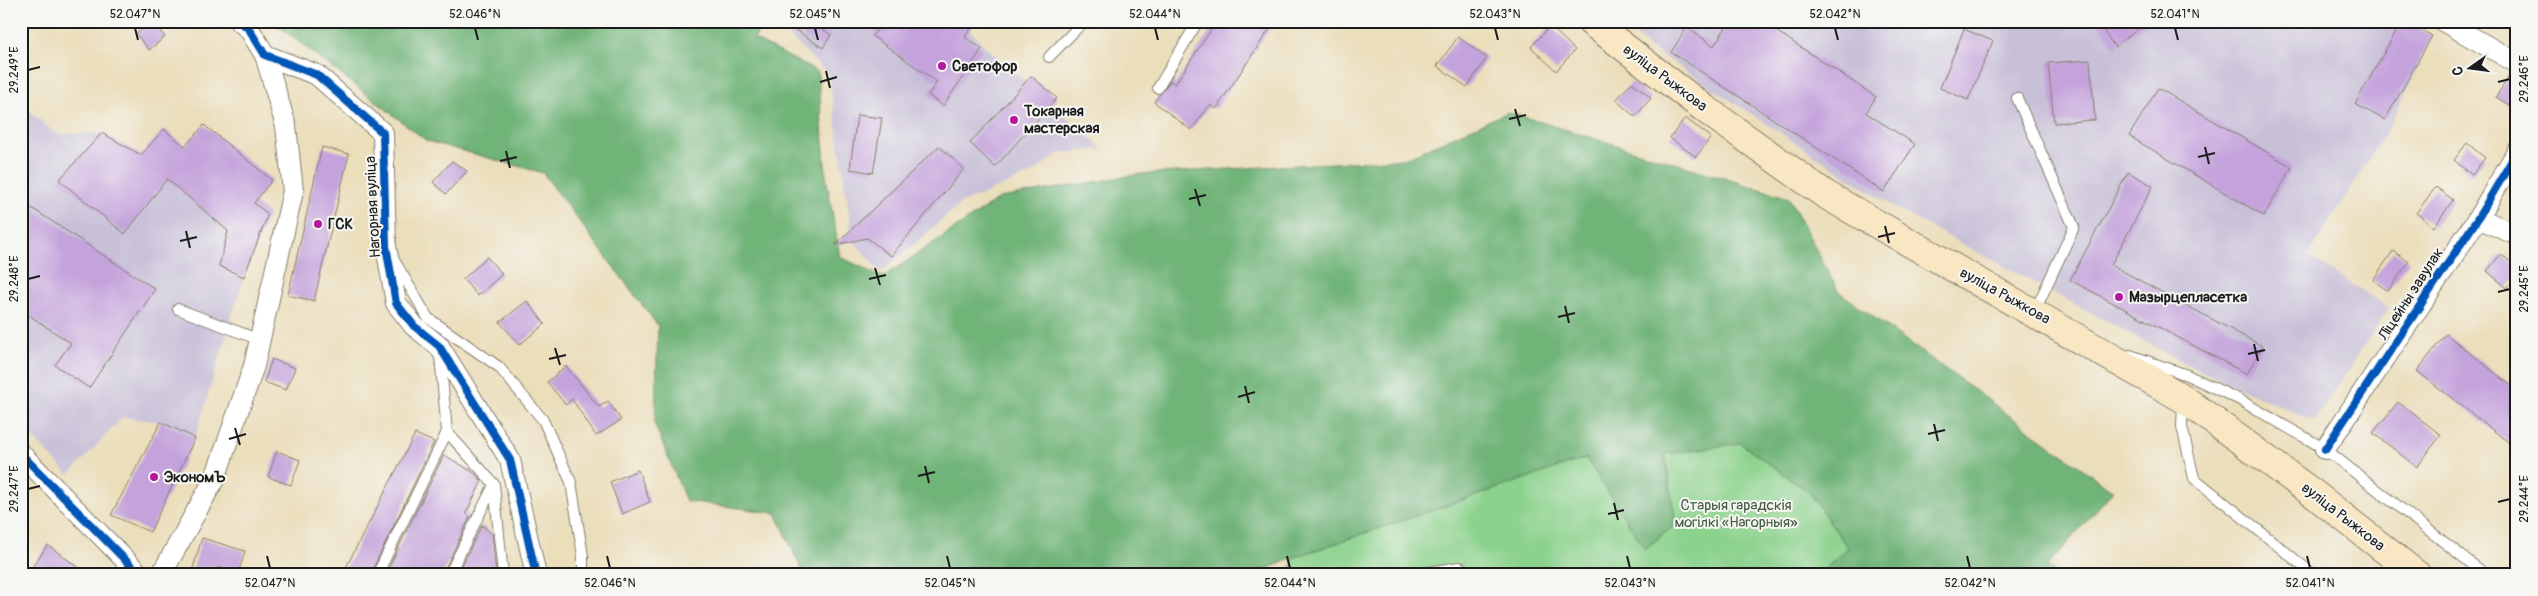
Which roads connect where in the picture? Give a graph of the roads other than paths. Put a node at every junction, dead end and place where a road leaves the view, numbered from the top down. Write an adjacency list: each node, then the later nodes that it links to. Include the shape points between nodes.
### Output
1 (239, 21): 6 (street, via 249,29)
2 (1084, 21): 7 (lane)
3 (1198, 21): 9 (lane)
4 (1590, 21): 16 (main road, вуліца Рыжкова, via 1705,110 1826,195)
5 (2443, 21): 8 (street)
6 (265, 55): 14 (street, Нагорная вуліца, via 317,75 383,133); 18 (street, via 286,126 293,191)
7 (1049, 57)
8 (2517, 63)
9 (1158, 88)
10 (2017, 98): 16 (lane, via 2074,227 2040,300)
11 (2517, 152): 12 (street, Ліцейны завулак)
12 (2478, 218): 13 (street); 22 (street, Ліцейны завулак)
13 (2517, 236)
14 (386, 246): 19 (street, Нагорная вуліца, via 396,303 414,326); 31 (lane, via 428,318 499,367 543,420 571,482)
15 (178, 309): 18 (lane)
16 (2031, 311): 17 (main road, вуліца Рыжкова)
17 (2082, 339): 20 (main road, вуліца Рыжкова); 22 (lane, via 2187,375 2238,399)
18 (260, 340): 26 (street, via 254,366 214,478)
19 (439, 346): 21 (lane); 30 (street, Нагорная вуліца, via 510,460)
20 (2184, 399): 34 (lane, via 2182,427 2194,478); 35 (main road, вуліца Рыжкова)
21 (447, 432): 24 (lane); 27 (lane)
22 (2325, 449): 36 (lane)
23 (21, 454): 25 (street)
24 (494, 484): 28 (lane); 29 (lane)
25 (140, 575)
26 (161, 575)
27 (377, 575)
28 (449, 575)
29 (504, 575)
30 (536, 575)
31 (583, 575)
32 (1410, 575): 33 (lane, via 1460,567)
33 (1474, 575)
34 (2314, 575)
35 (2418, 575)
36 (2486, 575)

